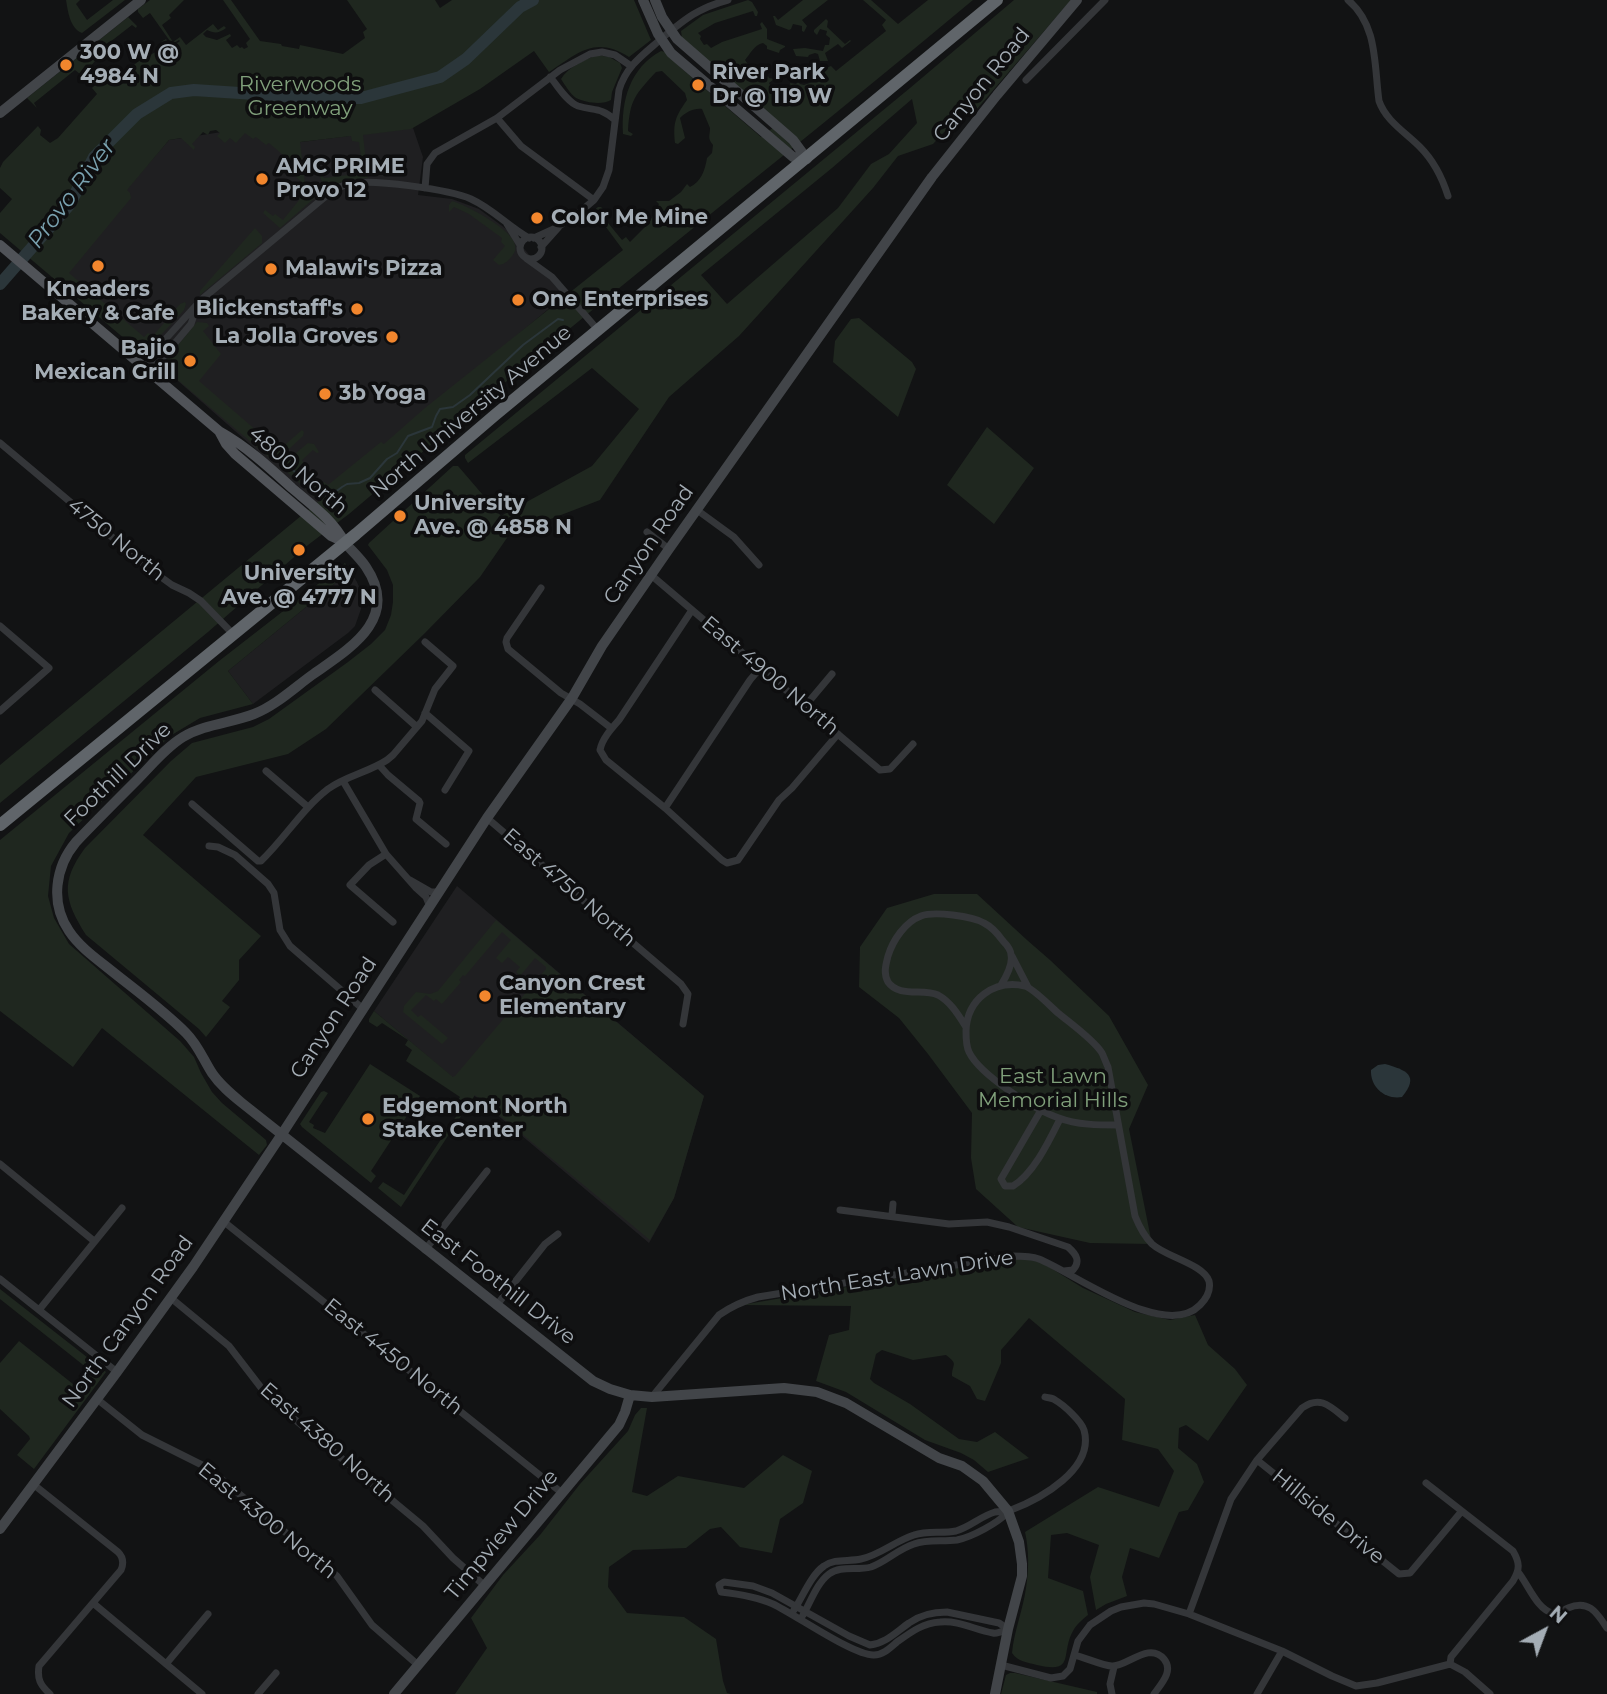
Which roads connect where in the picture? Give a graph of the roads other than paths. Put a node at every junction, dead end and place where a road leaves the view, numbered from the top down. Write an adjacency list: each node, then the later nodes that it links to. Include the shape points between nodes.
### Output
1 (141, 0): 15 (main road)
2 (643, 0): 9 (main road)
3 (655, 0): 9 (main road)
4 (728, 0): 9 (street, via 683,20)
5 (997, 0): 18 (highway, North University Avenue)
6 (1077, 0): 33 (main road, Canyon Road, via 940,168)
7 (1105, 0): 12 (street)
8 (1348, 0): 20 (street, via 1371,36 1382,110 1432,161)
9 (666, 35): 10 (street); 18 (main road, via 677,39 793,140); 18 (main road, via 671,53 686,67 793,157)
10 (631, 66): 11 (street, via 602,52); 13 (street)
11 (550, 77): 14 (street, via 576,105); 16 (street)
12 (1026, 80)
13 (617, 101): 14 (street); 17 (street)
14 (599, 109): 17 (street)
15 (0, 113)
16 (498, 118): 19 (street, via 435,153 427,164); 21 (street, via 521,146)
17 (615, 120): 21 (street, via 607,176)
18 (807, 159): 30 (highway, North University Avenue)
19 (425, 188): 22 (street, via 470,198); 31 (street, via 364,182 338,188 201,300 151,355)
20 (1448, 196)
21 (594, 200): 23 (street)
22 (504, 221): 24 (street); 25 (street)
23 (558, 227): 24 (street); 27 (street)
24 (531, 238): 25 (street); 27 (street)
25 (520, 245): 28 (street)
26 (2, 247): 31 (main road, 4800 North)
27 (541, 249): 28 (street, via 536,258); 29 (street)
28 (527, 259): 29 (street)
29 (552, 277): 30 (street)
30 (598, 330): 35 (highway, North University Avenue)
31 (146, 369): 35 (main road, 4800 North, via 330,521)
32 (0, 443): 42 (street, 4750 North, via 149,569 201,601)
33 (697, 510): 36 (main road, Canyon Road); 37 (street, via 734,537)
34 (647, 532): 36 (street)
35 (345, 543): 42 (highway, North University Avenue); 69 (main road, Foothill Drive, via 368,569 376,589 376,611 366,633 270,706 199,729 174,744 71,848 59,874)
36 (669, 549): 38 (main road, Canyon Road)
37 (759, 565)
38 (651, 575): 40 (street, East 4900 North); 47 (main road, Canyon Road)
39 (541, 588): 47 (street, via 506,642 508,649)
40 (692, 610): 44 (street, East 4900 North); 52 (street)
41 (0, 626): 49 (street, via 49,668)
42 (233, 634): 63 (highway, North University Avenue)
43 (425, 642): 50 (street, via 453,666 435,689)
44 (761, 667): 48 (street, East 4900 North); 61 (street)
45 (832, 674): 48 (street)
46 (375, 690): 51 (street)
47 (572, 698): 52 (street); 62 (main road, Canyon Road)
48 (806, 705): 53 (street, East 4900 North)
49 (0, 711)
50 (425, 713): 51 (street); 58 (street, via 469,751)
51 (417, 727): 55 (street)
52 (611, 729): 61 (street, via 600,751 606,760)
53 (838, 734): 54 (street, East 4900 North, via 880,769 890,769); 61 (street, via 779,800 733,863 722,860)
54 (913, 744)
55 (379, 765): 57 (street); 64 (street, via 419,801 416,819)
56 (266, 771): 60 (street)
57 (343, 780): 60 (street); 66 (street)
58 (445, 790)
59 (192, 804): 60 (street, via 258,861)
60 (308, 807)
61 (665, 808)
62 (487, 818): 68 (main road, Canyon Road); 76 (street, East 4750 North, via 681,984 688,994)
63 (0, 825)
64 (446, 844)
65 (208, 846): 75 (street, via 235,855 268,884 290,946)
66 (386, 854): 67 (street); 71 (street, via 350,885)
67 (410, 880): 68 (street); 70 (street)
68 (439, 892): 70 (main road, Canyon Road)
69 (58, 898): 81 (main road, East Foothill Drive, via 68,930 86,950 187,1034 219,1082)
70 (430, 906): 75 (main road, Canyon Road)
71 (393, 922)
72 (1012, 955): 73 (street); 74 (street); 77 (street, via 992,928 975,919 928,914 914,919 898,936 885,966 888,981 900,990 942,997)
73 (1001, 985): 74 (street); 77 (street, via 978,999)
74 (1028, 987): 80 (street, North East Lawn Drive, via 1101,1051)
75 (363, 1009): 81 (main road, Canyon Road)
76 (683, 1024)
77 (967, 1028): 78 (street, via 968,1048 980,1068)
78 (1041, 1110): 79 (street); 79 (street, via 1001,1179 1005,1186 1016,1184 1031,1168)
79 (1060, 1119): 80 (street)
80 (1118, 1125): 92 (street, North East Lawn Drive, via 1140,1228 1166,1254 1200,1268 1210,1290 1196,1309 1179,1316 1163,1315 1144,1311)
81 (282, 1134): 88 (main road, North Canyon Road); 91 (main road, East Foothill Drive)
82 (0, 1164): 90 (street)
83 (487, 1171): 91 (street)
84 (893, 1204): 87 (street)
85 (122, 1208): 90 (street)
86 (840, 1210): 87 (street)
87 (892, 1215): 92 (street, via 949,1224 986,1222 1049,1239 1075,1252 1077,1265)
88 (223, 1221): 94 (main road, North Canyon Road); 106 (street, East 4450 North)
89 (558, 1234): 95 (street)
90 (94, 1241): 96 (street)
91 (425, 1250): 95 (main road, East Foothill Drive)
92 (1064, 1271): 99 (street, North East Lawn Drive, via 1035,1257 1012,1256 739,1303 719,1315)
93 (0, 1279): 96 (street)
94 (171, 1298): 97 (main road, North Canyon Road); 111 (street, East 4380 North, via 229,1346 269,1398 423,1526)
95 (496, 1306): 98 (main road, East Foothill Drive, via 593,1381)
96 (39, 1310): 97 (street)
97 (117, 1372): 101 (main road, North Canyon Road)
98 (630, 1395): 99 (main road, East Foothill Drive); 106 (main road, Timpview Drive, via 619,1425)
99 (652, 1397): 107 (main road, East Foothill Drive, via 785,1388 817,1392 962,1466 983,1481)
100 (1045, 1397): 107 (street, via 1054,1398 1078,1419 1086,1437 1084,1450 1067,1478)
101 (97, 1399): 105 (main road, North Canyon Road); 125 (street, East 4300 North, via 142,1435 208,1468 316,1557 337,1576 372,1625)
102 (1345, 1418): 103 (street, via 1324,1403 1307,1404)
103 (1257, 1460): 108 (street, Hillside Drive, via 1399,1574 1410,1573); 117 (street, via 1231,1499)
104 (1426, 1483): 108 (street)
105 (33, 1485): 109 (main road, North Canyon Road); 112 (street, via 122,1558 121,1570)
106 (562, 1493): 111 (main road, Timpview Drive)
107 (1009, 1511): 113 (street, via 995,1512 957,1531 916,1534 870,1557 828,1564); 114 (street, via 999,1522 961,1539 913,1544 871,1566 833,1571 820,1584); 120 (main road, via 1019,1542 1022,1576)
108 (1461, 1512): 110 (street, via 1513,1551)
109 (0, 1529)
110 (1518, 1572): 119 (street, via 1540,1606 1553,1613 1589,1606); 124 (street)
111 (485, 1586): 125 (main road, Timpview Drive)
112 (93, 1603): 123 (street); 130 (street, via 39,1666 37,1677)
113 (796, 1606): 114 (street); 116 (street); 116 (street, via 753,1586 719,1585 721,1592 763,1600)
114 (806, 1611): 118 (street); 120 (street, via 870,1645 918,1618 939,1612 999,1623)
115 (208, 1614): 123 (street)
116 (791, 1614): 118 (street)
117 (1189, 1614): 121 (street); 122 (street, via 1154,1604 1121,1607 1090,1625)
118 (801, 1620): 120 (street, via 872,1655 885,1652 928,1624 952,1622 995,1634)
119 (1607, 1628)
120 (1008, 1629): 126 (main road)
121 (1282, 1651): 129 (street); 137 (street)
122 (1074, 1654): 126 (street, via 1070,1669 1057,1678); 127 (street)
123 (166, 1664): 131 (street)
124 (1450, 1664): 129 (street); 138 (street)
125 (418, 1665): 133 (main road, Timpview Drive)
126 (1001, 1665): 134 (main road)
127 (1114, 1667): 135 (street); 136 (street, via 1147,1653 1164,1658 1168,1674)
128 (276, 1673): 132 (street)
129 (1356, 1690)
130 (50, 1694)
131 (202, 1694)
132 (258, 1694)
133 (394, 1694)
134 (995, 1694)
135 (1112, 1694)
136 (1154, 1694)
137 (1257, 1694)
138 (1490, 1694)

